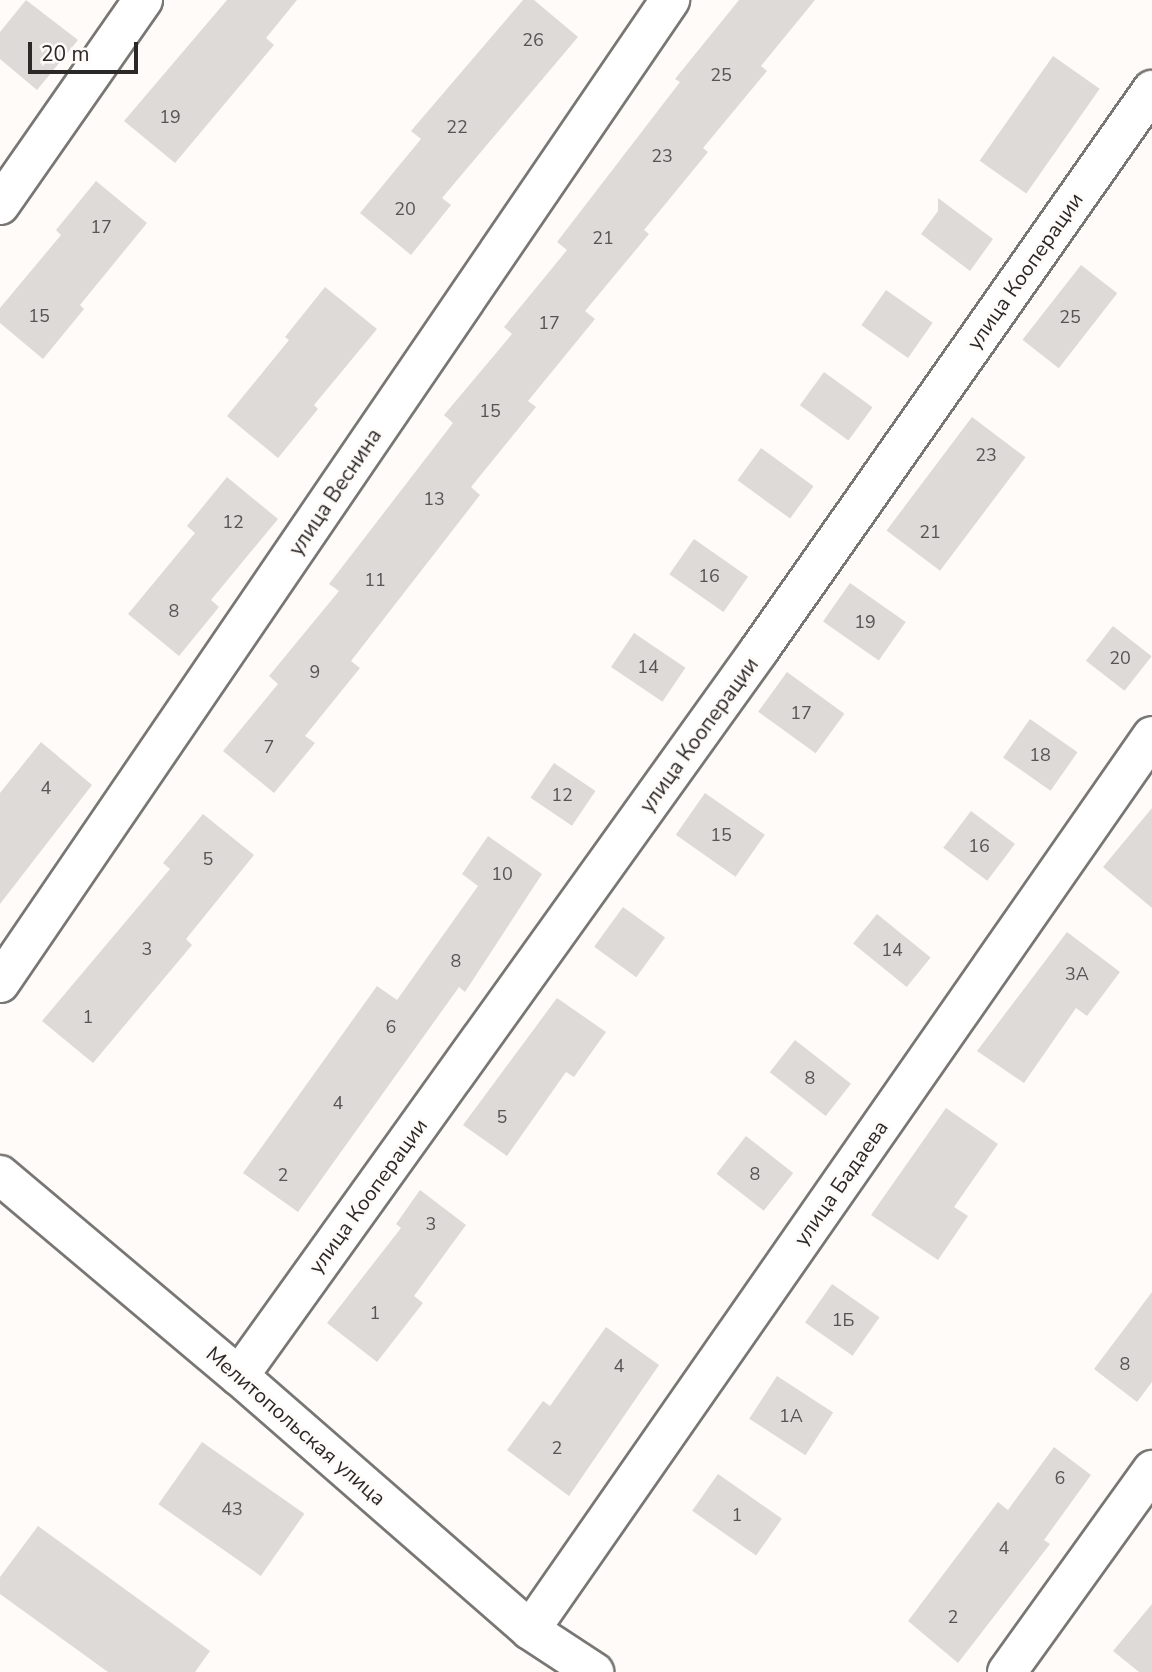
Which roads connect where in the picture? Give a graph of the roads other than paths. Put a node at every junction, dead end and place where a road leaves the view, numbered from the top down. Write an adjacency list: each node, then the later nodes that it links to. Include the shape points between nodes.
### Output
1 (143, 0): 4 (street)
2 (670, 0): 6 (street, улица Веснина)
3 (1152, 90): 8 (street, улица Кооперации, via 760,649)
4 (0, 205)
5 (1152, 736): 10 (street, улица Бадаева)
6 (0, 983)
7 (0, 1175): 8 (street, Мелитопольская улица)
8 (239, 1376): 10 (street, Мелитопольская улица)
9 (1152, 1470): 12 (street)
10 (530, 1630): 11 (street, Мелитопольская улица)
11 (594, 1672)
12 (1007, 1672)

